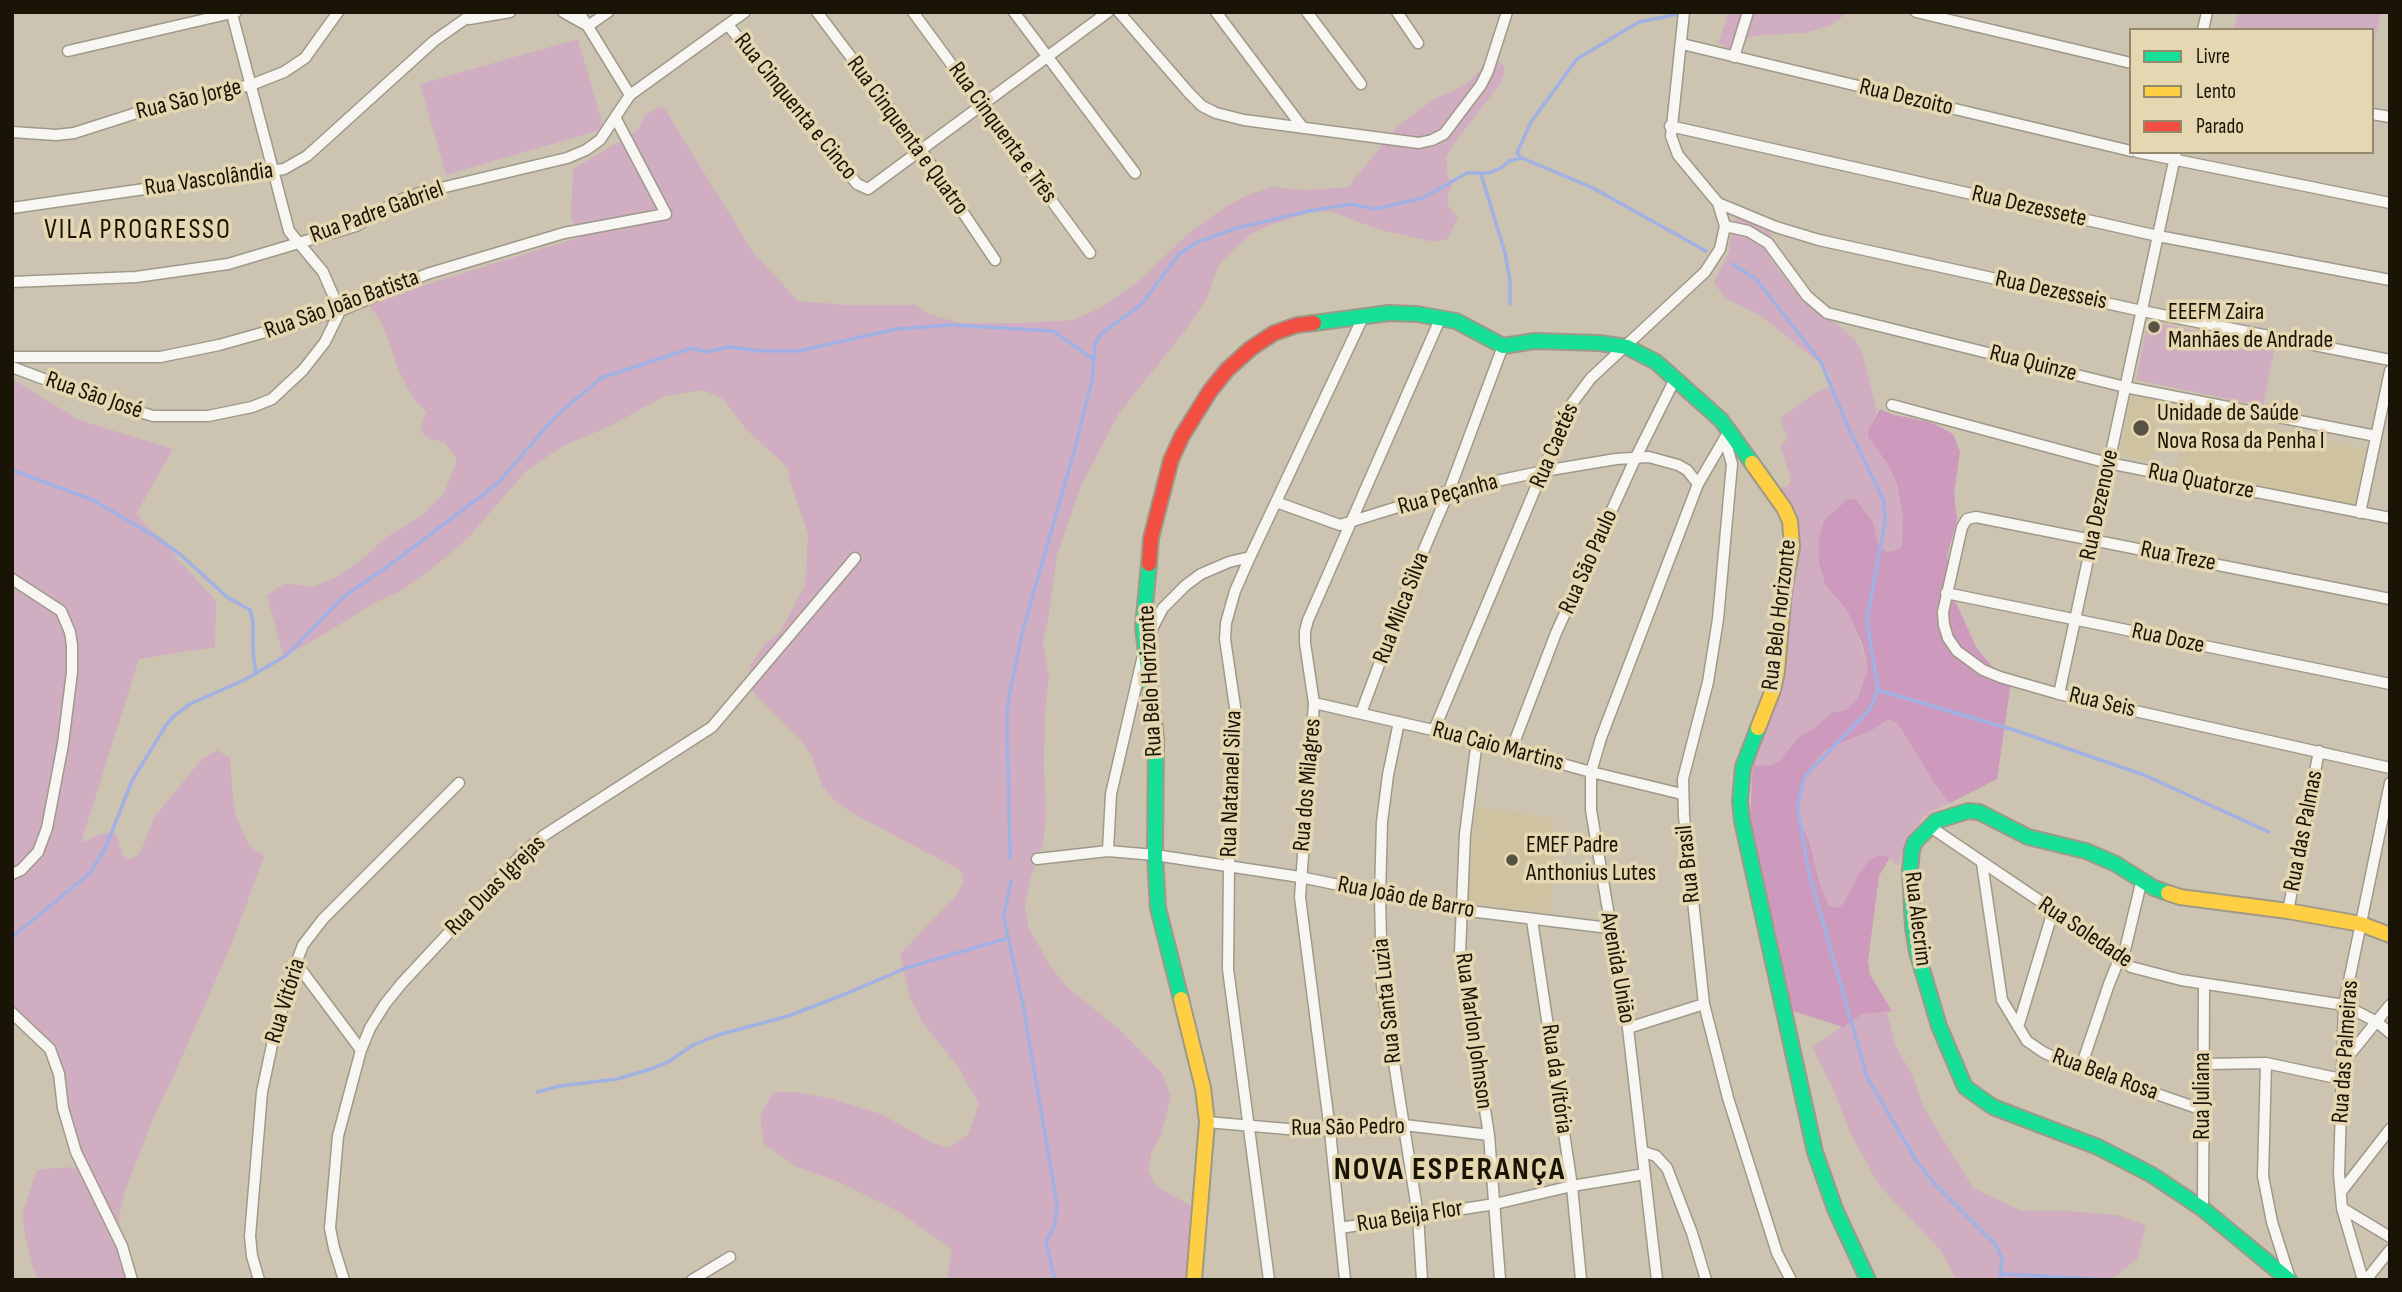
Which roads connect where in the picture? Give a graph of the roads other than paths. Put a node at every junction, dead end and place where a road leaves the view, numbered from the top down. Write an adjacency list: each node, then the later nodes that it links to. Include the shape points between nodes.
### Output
1 (338, 12): 31 (street, Rua São Jorge, via 305,58)
2 (475, 12): 21 (street, Rua Vascolândia)
3 (510, 12): 21 (street)
4 (563, 12): 23 (street)
5 (579, 12): 23 (street)
6 (608, 12): 23 (street)
7 (745, 12): 22 (street)
8 (817, 12): 38 (street, Rua Cinquenta e Quatro)
9 (913, 12): 33 (street, Rua Cinquenta e Três)
10 (1014, 12): 27 (street)
11 (1108, 12): 27 (street)
12 (1119, 12): 36 (street, via 1202,106 1228,117)
13 (1216, 12): 36 (street)
14 (1307, 12): 30 (street)
15 (1397, 12): 24 (street)
16 (1507, 12): 36 (street, via 1481,85 1438,138 1409,142)
17 (1684, 12): 25 (street)
18 (1748, 12): 28 (street)
19 (1916, 12): 29 (street)
20 (234, 13): 26 (street); 31 (street)
21 (464, 20): 42 (street, Rua Vascolândia, via 416,56 307,156)
22 (728, 25): 32 (street); 38 (street, Rua Cinquenta e Cinco, via 863,189)
23 (588, 26): 32 (street)
24 (1418, 43)
25 (1682, 44): 28 (street, Rua Dezoito); 35 (street)
26 (68, 51)
27 (1048, 56): 33 (street); 43 (street)
28 (1734, 57): 39 (street, Rua Dezoito)
29 (2129, 63)
30 (1360, 83)
31 (251, 85): 37 (street, Rua São Jorge, via 171,102 74,133); 42 (street)
32 (630, 95): 34 (street, Rua Padre Gabriel)
33 (982, 105): 38 (street); 50 (street, Rua Cinquenta e Três)
34 (616, 119): 49 (street, Rua Padre Gabriel, via 600,140 567,158 420,193 356,226); 54 (street, Rua São João Batista, via 666,214 564,233 427,274)
35 (1671, 125): 45 (street, via 1678,155); 48 (street, Rua Dezessete)
36 (1303, 128)
37 (12, 132)
38 (921, 150): 51 (street, Rua Cinquenta e Quatro)
39 (2129, 151)
40 (2152, 154): 41 (street)
41 (2175, 157): 44 (street); 48 (street, Rua Dezenove)
42 (274, 171): 46 (street, Rua Vascolândia); 49 (street, via 289,231)
43 (1135, 173)
44 (2390, 203)
45 (1718, 204): 47 (street); 55 (street, Rua Dezesseis, via 1807,237)
46 (12, 208)
47 (1725, 226): 59 (street, Rua Caetés, via 1716,258); 65 (street, Rua Quinze, via 1768,243 1807,296 1827,313)
48 (2158, 236): 52 (street, Rua Dezessete); 55 (street, Rua Dezenove)
49 (297, 243): 53 (street, Rua Padre Gabriel, via 187,271); 54 (street, via 323,272)
50 (1090, 253)
51 (995, 260)
52 (2390, 280)
53 (12, 282)
54 (340, 311): 60 (street, Rua São João Batista, via 160,357); 62 (street, Rua São José, via 325,342 285,389 272,399 227,414 153,416)
55 (2142, 311): 61 (street, Rua Dezesseis); 65 (street, Rua Dezenove)
56 (1364, 315): 57 (street, Rua Belo Horizonte); 74 (street, Rua Natanael Silva); 86 (street, Rua Belo Horizonte, via 1274,333 1227,370 1203,401 1171,460 1158,508 1144,612)
57 (1441, 317): 58 (street, Rua Belo Horizonte); 78 (street, Rua dos Milagres)
58 (1503, 346): 59 (street, Rua Belo Horizonte, via 1535,341); 73 (street, Rua Milca Silva)
59 (1627, 347): 64 (street, Rua Belo Horizonte); 71 (street, Rua Caetés, via 1579,392)
60 (12, 357)
61 (2390, 360)
62 (12, 367)
63 (2390, 371): 68 (street)
64 (1675, 379): 67 (street, Rua Belo Horizonte, via 1709,407); 69 (street, Rua São Paulo)
65 (2125, 387): 68 (street, Rua Quinze); 70 (street, Rua Dezenove)
66 (1892, 405): 70 (street, Rua Quatorze)
67 (1727, 435): 72 (street, Avenida União); 100 (street, Rua Brasil, via 1732,464 1718,619); 167 (street, Rua Belo Horizonte, via 1784,508 1792,535 1777,672 1743,767 1742,821 1815,1152)
68 (2376, 436): 75 (street)
69 (1636, 457): 71 (street, Rua Peçanha); 72 (street, Rua Peçanha, via 1668,460 1687,470); 94 (street, Rua São Paulo, via 1556,633)
70 (2108, 463): 75 (street, Rua Quatorze); 79 (street, Rua Dezenove)
71 (1544, 471): 73 (street, Rua Peçanha); 92 (street, Rua Caetés)
72 (1698, 484): 97 (street, Avenida União)
73 (1449, 491): 78 (street, Rua Peçanha); 90 (street, Rua Milca Silva)
74 (1276, 502): 78 (street, Rua Peçanha, via 1332,523); 80 (street, Rua Natanael Silva)
75 (2361, 513): 77 (street, Rua Quatorze)
76 (1967, 519): 79 (street, Rua Treze); 83 (street, Rua Seis)
77 (2390, 519)
78 (1350, 523): 89 (street, Rua dos Milagres, via 1305,631)
79 (2092, 540): 84 (street, Rua Treze); 85 (street, Rua Dezenove)
80 (1250, 557): 86 (street, via 1210,570 1186,585 1163,608); 106 (street, Rua Natanael Silva, via 1226,624 1235,707)
81 (855, 558): 129 (street, Rua Duas Igrejas, via 712,727 567,819 523,853 402,983 370,1028)
82 (12, 579): 107 (street, via 61,611 72,645 63,744 47,828 38,852)
83 (1946, 593): 85 (street, Rua Doze); 88 (street, Rua Seis, via 1944,625 1957,651 1992,674)
84 (2390, 599)
85 (2076, 620): 87 (street, Rua Doze); 88 (street, Rua Dezenove)
86 (1145, 647): 102 (street, via 1111,794); 103 (street, Rua Belo Horizonte, via 1156,739)
87 (2390, 684)
88 (2059, 694): 95 (street, Rua Seis)
89 (1314, 703): 90 (street, Rua Caio Martins); 108 (street, Rua dos Milagres)
90 (1361, 713): 91 (street, Rua Caio Martins)
91 (1399, 722): 92 (street, Rua Caio Martins); 110 (street, Rua Santa Luzia, via 1385,799)
92 (1434, 730): 93 (street, Rua Caio Martins)
93 (1477, 740): 94 (street, Rua Caio Martins); 111 (street, Rua Marlon Johnson)
94 (1512, 748): 97 (street, Rua Caio Martins)
95 (2319, 751): 96 (street, Rua Seis); 113 (street, Rua das Palmas)
96 (2390, 768)
97 (1591, 772): 100 (street, Rua Caio Martins); 116 (street, Avenida União, via 1591,810)
98 (459, 783): 119 (street, Rua Vitória, via 323,919 303,944)
99 (2390, 783): 115 (street, Rua das Palmeiras)
100 (1682, 794): 121 (street, Rua Brasil)
101 (1929, 825): 105 (street, Rua Soledade); 109 (street, via 1968,811 1979,812 2028,837 2086,851); 148 (street, Rua Alecrim, via 1915,842 1910,859 1913,927 1939,1026 1965,1087 1993,1107 2098,1147)
102 (1108, 852): 103 (street, Rua João de Barro); 104 (street, Rua João de Barro)
103 (1155, 855): 106 (street, Rua João de Barro); 136 (street, Rua Belo Horizonte, via 1160,919 1203,1088)
104 (1037, 859)
105 (1982, 863): 112 (street, Rua Soledade); 126 (street, Rua Bela Rosa, via 2002,1000)
106 (1229, 865): 108 (street, Rua João de Barro); 138 (street, Rua Natanael Silva, via 1228,969)
107 (12, 874)
108 (1300, 877): 110 (street, Rua João de Barro); 140 (street, Rua dos Milagres)
109 (2142, 879): 113 (street, via 2154,888 2196,900); 118 (street)
110 (1380, 895): 111 (street, Rua João de Barro); 137 (street, Rua Santa Luzia, via 1384,1013)
111 (1461, 910): 114 (street, Rua João de Barro); 141 (street, Rua Marlon Johnson, via 1462,968)
112 (2053, 911): 118 (street, Rua Soledade); 126 (street)
113 (2288, 911): 115 (street)
114 (1532, 920): 116 (street, Rua João de Barro); 144 (street, Rua da Vitória)
115 (2361, 924): 117 (street); 122 (street, Rua das Palmeiras)
116 (1609, 928): 127 (street, Avenida União)
117 (2390, 935)
118 (2120, 957): 120 (street, Rua Soledade, via 2145,972); 133 (street)
119 (296, 963): 129 (street); 155 (street, Rua Vitória, via 262,1092 250,1236)
120 (2204, 984): 122 (street, Rua Soledade); 131 (street, Rua Juliana)
121 (1704, 1004): 127 (street); 166 (street, Rua Brasil, via 1728,1098 1777,1253)
122 (2344, 1005): 125 (street, Rua Soledade); 132 (street, Rua das Palmeiras)
123 (2390, 1005): 125 (street)
124 (12, 1013): 154 (street, via 50,1049 76,1152 122,1247)
125 (2377, 1022): 128 (street, Rua Soledade); 132 (street)
126 (2018, 1027): 133 (street, Rua Bela Rosa, via 2027,1041 2043,1052)
127 (1628, 1028): 142 (street, Avenida União)
128 (2390, 1033)
129 (361, 1050): 156 (street, Rua Duas Igrejas, via 338,1136 331,1207 330,1228)
130 (2266, 1063): 131 (street); 134 (street); 168 (street, via 2263,1176)
131 (2203, 1064): 135 (street, Rua Juliana)
132 (2342, 1064): 134 (street, Rua das Palmeiras)
133 (2081, 1067): 135 (street, Rua Bela Rosa)
134 (2341, 1079): 145 (street, Rua das Palmeiras)
135 (2203, 1110): 148 (street, Rua Juliana)
136 (1207, 1122): 138 (street, Rua São Pedro); 158 (street, Rua Belo Horizonte)
137 (1404, 1125): 140 (street, Rua São Pedro); 141 (street, Rua São Pedro); 149 (street, Rua Santa Luzia)
138 (1251, 1126): 140 (street, Rua São Pedro); 159 (street, Rua Natanael Silva)
139 (2390, 1129): 145 (street)
140 (1330, 1131): 150 (street, Rua dos Milagres)
141 (1489, 1135): 146 (street, Rua Marlon Johnson)
142 (1644, 1152): 143 (street, Avenida União); 165 (street, via 1656,1156 1667,1168)
143 (1645, 1174): 144 (street, Rua Beija Flor); 164 (street, Avenida União)
144 (1572, 1185): 146 (street, Rua Beija Flor); 163 (street, Rua da Vitória)
145 (2341, 1192): 147 (street, Rua das Palmeiras)
146 (1495, 1204): 149 (street, Rua Beija Flor); 162 (street, Rua Marlon Johnson)
147 (2342, 1208): 151 (street); 169 (street, Rua das Palmeiras)
148 (2203, 1209): 168 (street, Rua Alecrim)
149 (1418, 1216): 150 (street, Rua Beija Flor); 161 (street, Rua Santa Luzia)
150 (1340, 1228): 160 (street, Rua dos Milagres)
151 (2390, 1237)
152 (2390, 1251): 169 (street)
153 (730, 1257): 157 (street)
154 (132, 1280)
155 (259, 1280)
156 (344, 1280)
157 (692, 1280)
158 (1194, 1280)
159 (1269, 1280)
160 (1345, 1280)
161 (1422, 1280)
162 (1500, 1280)
163 (1581, 1280)
164 (1657, 1280)
165 (1706, 1280)
166 (1791, 1280)
167 (1867, 1280)
168 (2290, 1280)
169 (2365, 1280)

